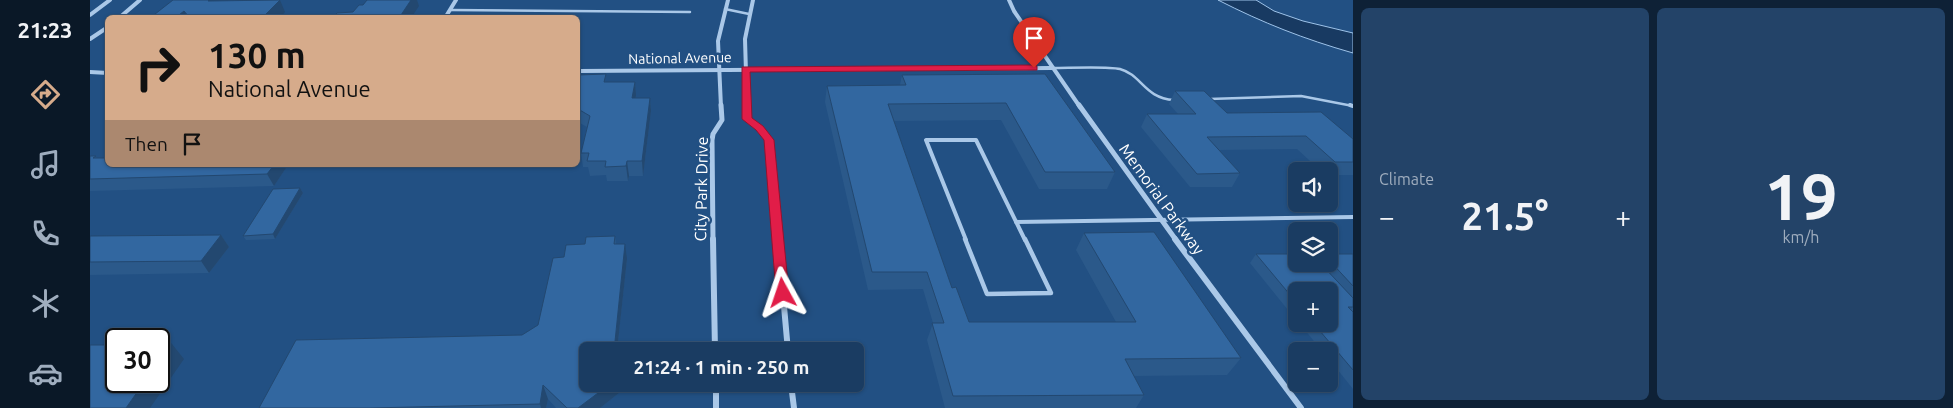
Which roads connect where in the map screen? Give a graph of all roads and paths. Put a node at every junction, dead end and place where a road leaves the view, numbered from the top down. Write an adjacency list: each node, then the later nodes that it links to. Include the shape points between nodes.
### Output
1 (110, 0): 11 (street)
2 (140, 0): 12 (street)
3 (456, 0): 7 (street)
4 (728, 0): 8 (street, City Park Drive)
5 (753, 0): 10 (street)
6 (1010, 0): 17 (street, Memorial Parkway)
7 (450, 10): 9 (lane); 13 (street)
8 (725, 10): 10 (lane); 16 (street, City Park Drive, via 718,41)
9 (690, 12)
10 (749, 14): 18 (street, via 745,39)
11 (90, 15)
12 (122, 15)
13 (448, 15)
14 (105, 29): 15 (street)
15 (90, 38)
16 (718, 68): 18 (street, National Avenue); 19 (street, National Avenue); 28 (street, City Park Drive, via 722,120 712,140)
17 (1052, 68): 18 (street, National Avenue); 23 (lane, via 1120,69 1130,73 1156,98); 26 (street, Memorial Parkway)
18 (746, 69): 29 (street, via 747,119 769,140)
19 (580, 71)
20 (90, 72): 21 (street)
21 (105, 73)
22 (1204, 99): 24 (lane, via 1301,96)
23 (1177, 100)
24 (1353, 106)
25 (1353, 217): 26 (lane)
26 (1161, 220): 27 (lane); 34 (street, Memorial Parkway)
27 (1016, 222): 27 (lane, via 1051,293 987,294 926,140 976,140)
28 (715, 342)
29 (787, 342)
30 (716, 392): 32 (street)
31 (792, 392): 33 (street)
32 (716, 408)
33 (794, 408)
34 (1301, 408)

